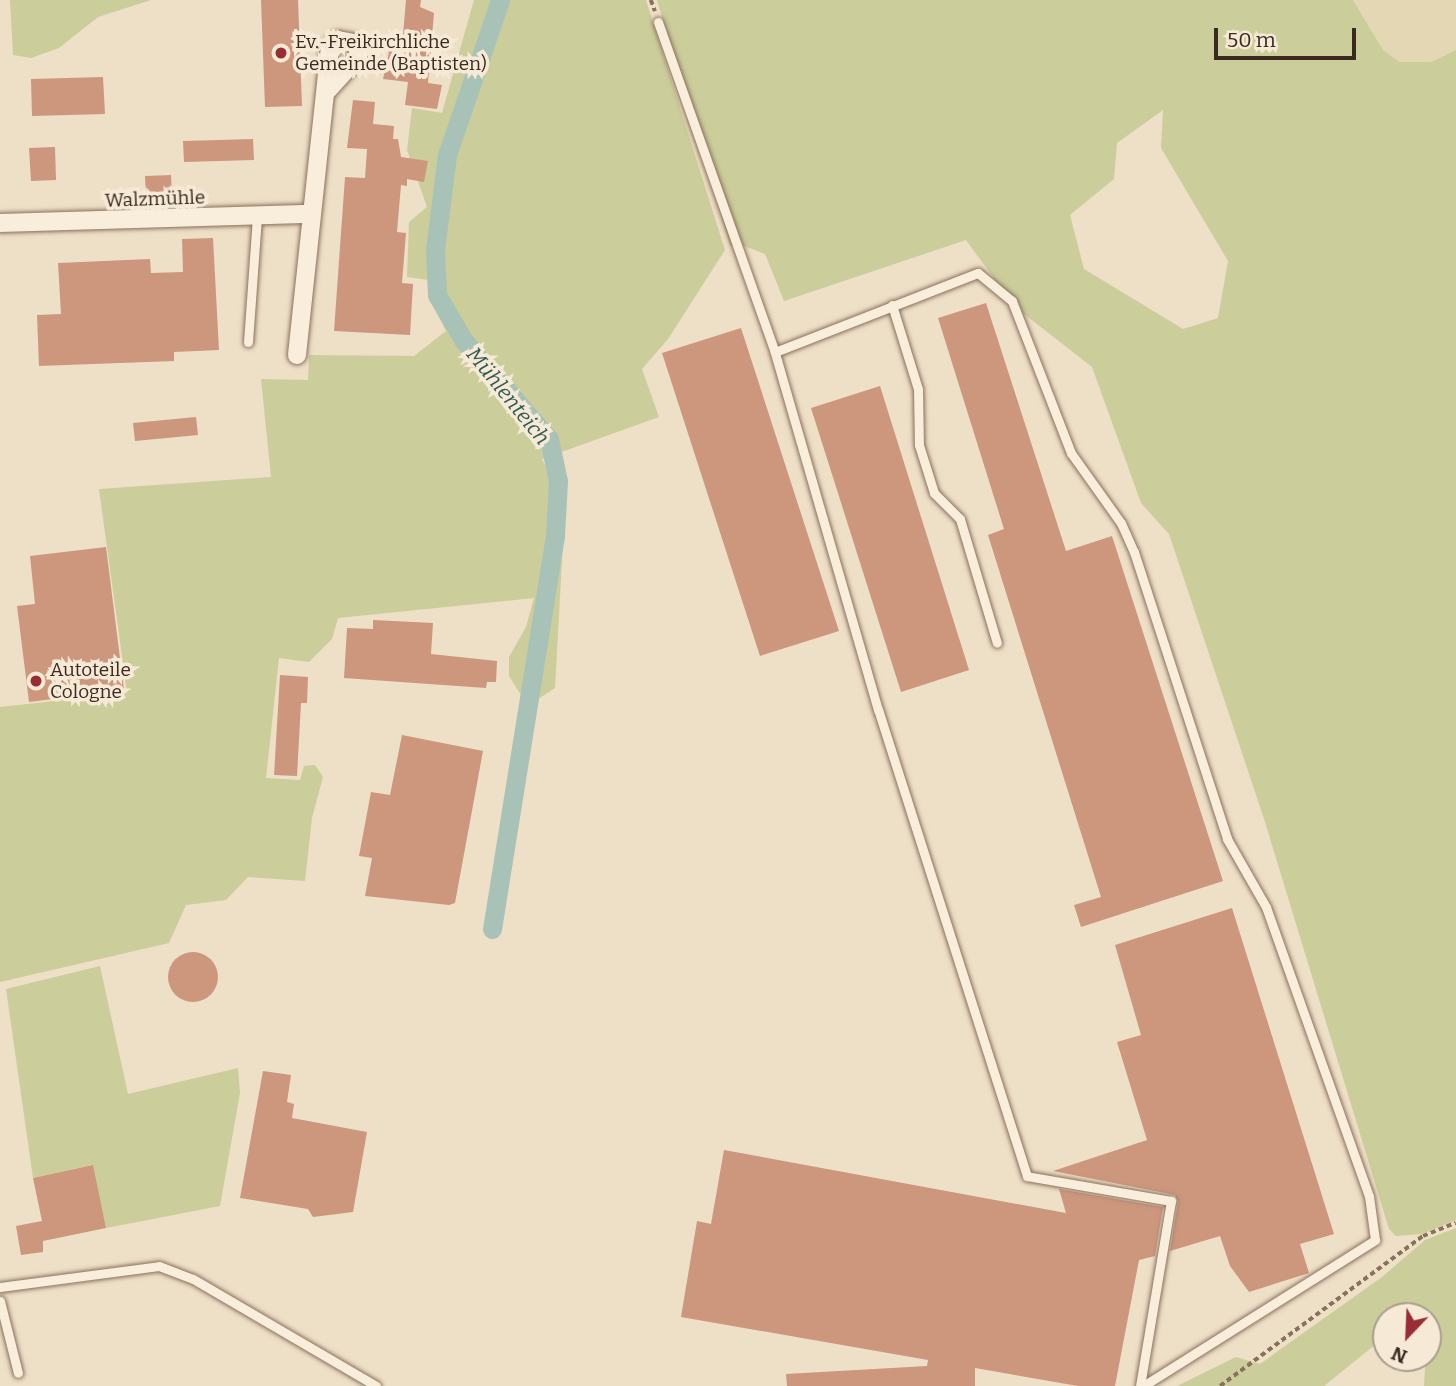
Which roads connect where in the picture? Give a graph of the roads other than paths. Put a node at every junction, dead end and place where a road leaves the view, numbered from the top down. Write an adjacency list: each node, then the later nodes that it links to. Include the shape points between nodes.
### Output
1 (658, 22): 8 (lane)
2 (326, 92): 3 (street)
3 (311, 214): 4 (street, Walzmühle); 9 (street)
4 (257, 216): 5 (street, Walzmühle); 7 (lane)
5 (0, 223)
6 (892, 305): 8 (lane); 10 (lane, via 918,389 919,445 933,493 960,519); 15 (lane, via 978,273 1012,301 1071,453 1121,523 1134,552 1227,839 1266,907 1369,1196 1375,1240)
7 (248, 342)
8 (775, 352): 15 (lane, via 878,709 1027,1176 1171,1201)
9 (296, 355)
10 (997, 643)
11 (0, 1287): 14 (lane, via 159,1266 193,1279)
12 (0, 1301): 13 (lane)
13 (18, 1373)
14 (376, 1386)
15 (1141, 1386)

